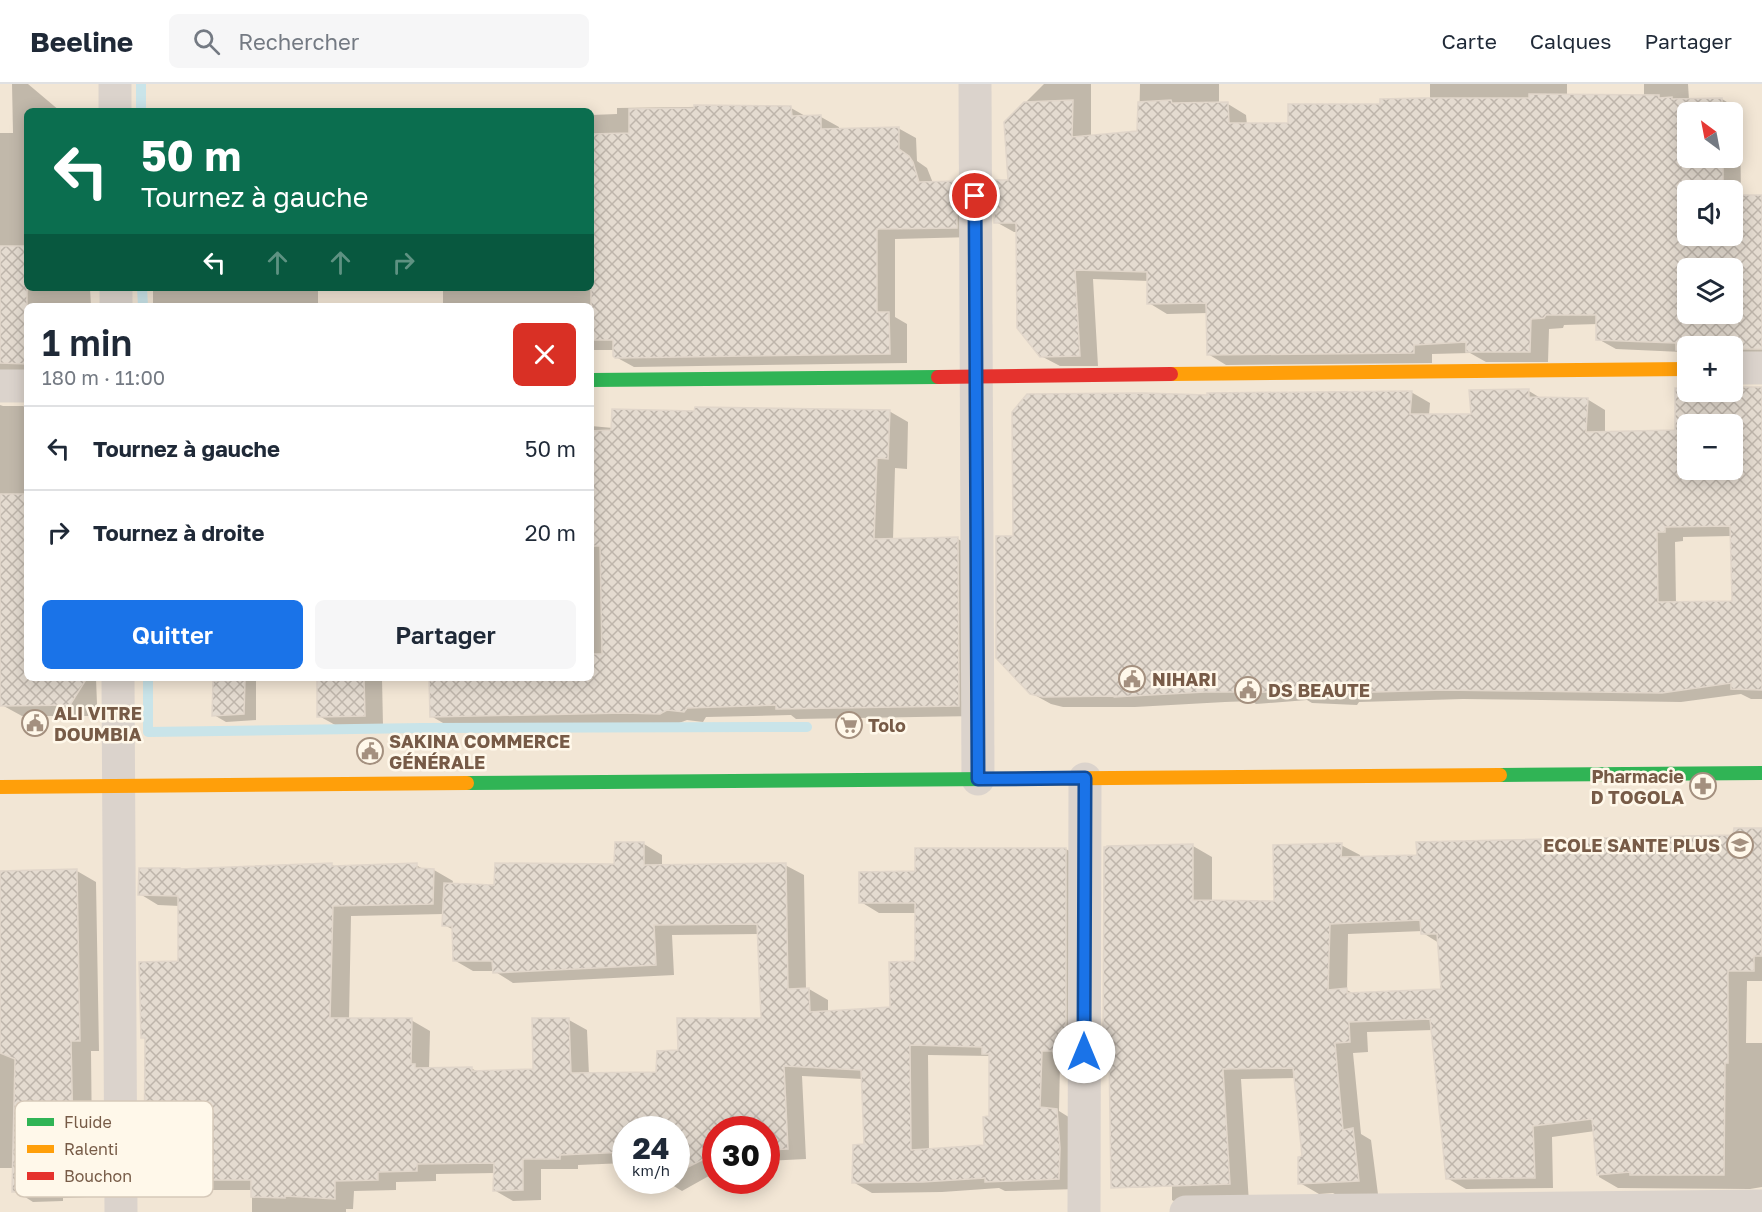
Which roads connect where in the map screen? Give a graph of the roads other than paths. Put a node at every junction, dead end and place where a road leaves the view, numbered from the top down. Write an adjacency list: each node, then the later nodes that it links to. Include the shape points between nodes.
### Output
1 (115, 84): 3 (street)
2 (975, 84): 7 (street)
3 (115, 108)
4 (1743, 368): 5 (street)
5 (1762, 368)
6 (1677, 369): 7 (main road)
7 (976, 376): 8 (main road); 14 (street)
8 (594, 380)
9 (0, 386): 10 (street)
10 (24, 386)
11 (118, 681): 15 (street)
12 (1762, 773): 13 (main road)
13 (1085, 778): 14 (main road); 21 (street)
14 (978, 779): 15 (main road)
15 (119, 786): 16 (main road); 17 (street)
16 (0, 787)
17 (120, 1101)
18 (121, 1197): 20 (street)
19 (1762, 1206): 22 (street)
20 (121, 1212)
21 (1084, 1212)
22 (1186, 1212)

